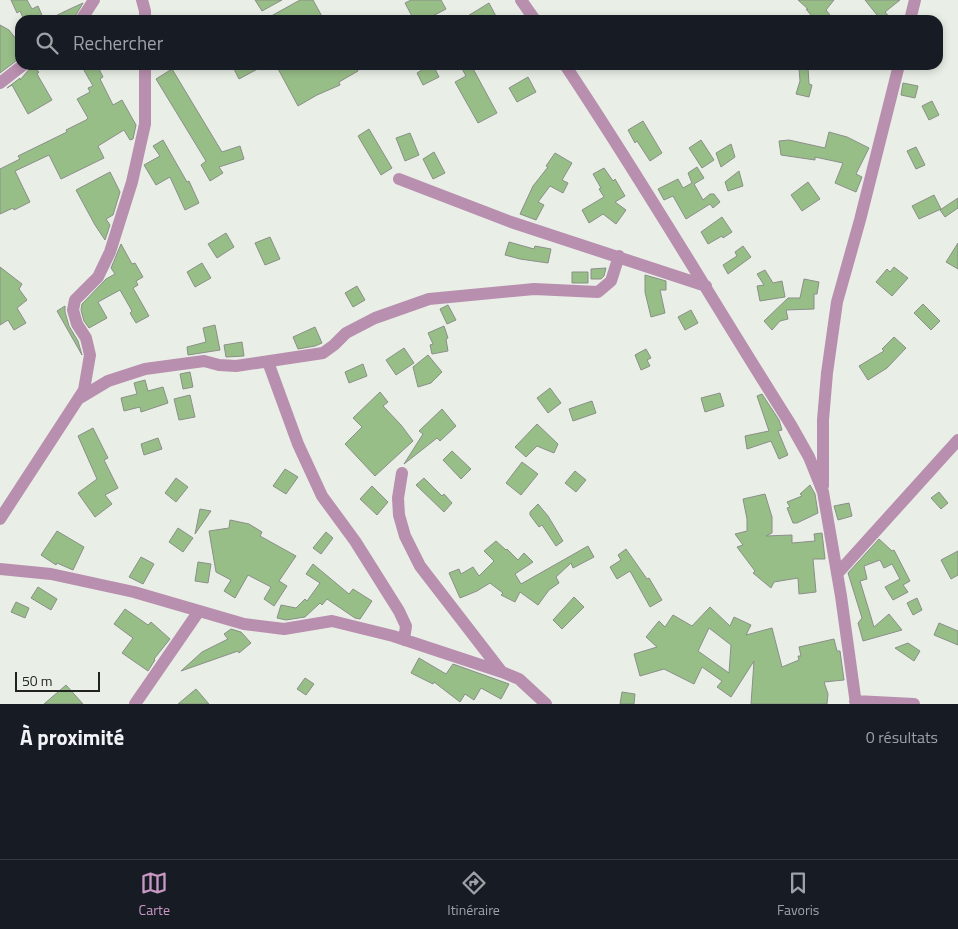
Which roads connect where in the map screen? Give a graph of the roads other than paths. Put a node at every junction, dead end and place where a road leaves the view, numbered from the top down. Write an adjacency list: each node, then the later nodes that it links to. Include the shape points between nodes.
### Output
1 (94, 0): 5 (street)
2 (142, 0): 6 (street)
3 (522, 0): 7 (street)
4 (914, 0): 8 (street)
5 (84, 15)
6 (145, 15)
7 (532, 15)
8 (911, 15)
9 (17, 70): 13 (street)
10 (145, 70): 18 (street, via 145,124 132,182 110,252 98,277 75,300 73,310 90,355 84,390)
11 (567, 70): 16 (street)
12 (898, 70): 21 (street, via 837,302 823,420)
13 (0, 83)
14 (400, 179): 15 (street, via 511,222)
15 (619, 256): 16 (street); 17 (street, via 611,280 598,292 534,289 429,299 375,318 346,333 323,353)
16 (706, 286): 21 (street, via 791,425)
17 (268, 362): 18 (street, via 236,366 204,361 145,369 108,381); 26 (street, via 298,444 322,496 399,611 406,626)
18 (78, 399): 22 (street)
19 (958, 440): 24 (street)
20 (402, 473): 27 (street, via 399,515 420,566)
21 (823, 492): 24 (street)
22 (0, 518)
23 (0, 569): 25 (street, via 51,574 134,592)
24 (837, 574): 28 (street)
25 (199, 611): 26 (street, via 244,624 284,629 332,621); 29 (street)
26 (404, 640): 27 (street)
27 (502, 672): 30 (street, via 519,679)
28 (856, 702): 31 (street)
29 (135, 704)
30 (546, 704)
31 (914, 704)

